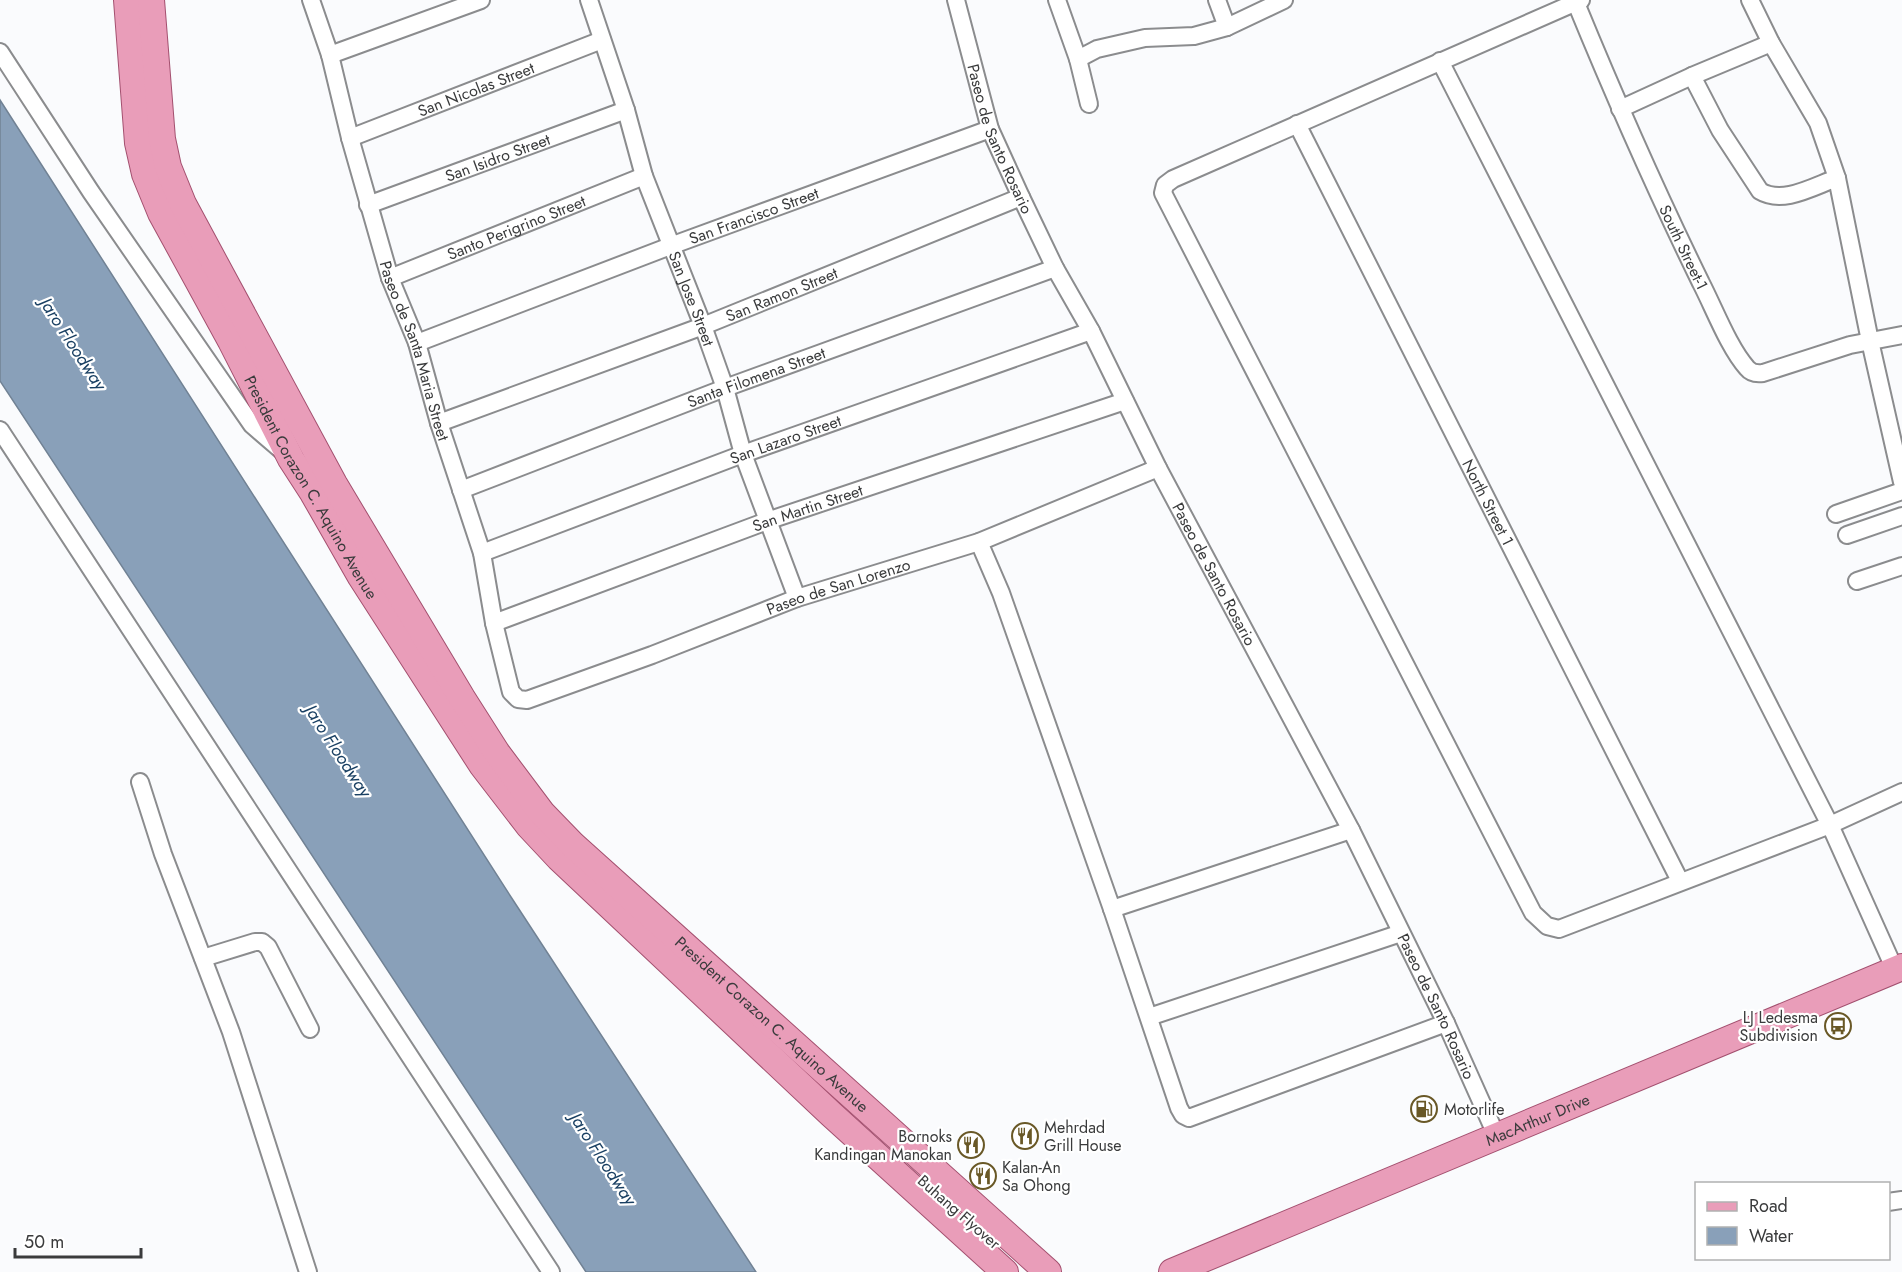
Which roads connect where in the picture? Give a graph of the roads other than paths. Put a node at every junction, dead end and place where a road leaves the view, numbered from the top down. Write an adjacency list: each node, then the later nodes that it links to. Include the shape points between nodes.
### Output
1 (127, 0): 33 (main road, President Corazon C. Aquino Avenue, via 138,143 145,174 161,213)
2 (151, 0): 33 (main road, President Corazon C. Aquino Avenue, via 162,139 168,167)
3 (311, 0): 16 (street, Paseo de Santa Maria Street)
4 (481, 0): 16 (street)
5 (589, 0): 13 (street, San Jose Street)
6 (956, 0): 24 (street, Paseo de Santo Rosario)
7 (1057, 0): 17 (street)
8 (1217, 0): 12 (street)
9 (1284, 0): 12 (street)
10 (1750, 0): 14 (street)
11 (1579, 2): 18 (street); 21 (street, South Street-1)
12 (1227, 27): 17 (street, via 1194,36 1145,38)
13 (602, 40): 22 (street, San Jose Street); 25 (street, San Nicolas Street)
14 (1771, 43): 19 (street); 27 (street, via 1818,123)
15 (0, 52): 45 (street, via 252,425)
16 (330, 54): 25 (street, Paseo de Santa Maria Street)
17 (1078, 59): 20 (street)
18 (1440, 61): 23 (street); 64 (street)
19 (1692, 76): 21 (street); 27 (street, via 1720,130 1760,192 1782,197)
20 (1089, 104)
21 (1620, 109): 38 (street, South Street-1, via 1695,270 1748,369 1763,373)
22 (626, 110): 26 (street, San Jose Street); 29 (street, San Isidro Street)
23 (1297, 124): 66 (street, North Street 1); 66 (street, via 1173,179 1165,185 1163,193 1533,913 1547,926 1559,929)
24 (990, 129): 28 (street, Paseo de Santo Rosario); 30 (street, San Francisco Street)
25 (350, 138): 29 (street, Paseo de Santa Maria Street)
26 (644, 176): 30 (street, San Jose Street); 32 (street, Santo Perigrino Street)
27 (1837, 178): 38 (street)
28 (1021, 197): 31 (street, Paseo de Santo Rosario); 34 (street, San Ramon Street)
29 (368, 205): 32 (street, Paseo de Santa Maria Street)
30 (673, 245): 34 (street, San Jose Street); 39 (street, San Francisco Street)
31 (1055, 268): 35 (street, Paseo de Santo Rosario); 40 (street, Santa Filomena Street)
32 (390, 278): 39 (street, Paseo de Santa Maria Street)
33 (209, 279): 37 (main road, President Corazon C. Aquino Avenue)
34 (703, 326): 40 (street, San Jose Street); 42 (street, San Ramon Street)
35 (1091, 331): 41 (street, Paseo de Santo Rosario); 44 (street, San Lazaro Street)
36 (1902, 335): 38 (street, South Street-1)
37 (242, 336): 45 (main road, President Corazon C. Aquino Avenue); 48 (main road, President Corazon C. Aquino Avenue)
38 (1870, 341): 47 (street)
39 (417, 343): 42 (street, Paseo de Santa Maria Street)
40 (725, 388): 44 (street, San Jose Street); 49 (street, Santa Filomena Street)
41 (1125, 401): 46 (street, Paseo de Santo Rosario); 53 (street, San Martin Street)
42 (439, 423): 49 (street, Paseo de Santa Maria Street)
43 (0, 430): 80 (street)
44 (744, 454): 53 (street, San Jose Street); 56 (street, San Lazaro Street)
45 (291, 459): 48 (main road, President Corazon C. Aquino Avenue)
46 (1158, 468): 55 (street, Paseo de San Lorenzo); 65 (street, Paseo de Santo Rosario)
47 (1902, 482)
48 (324, 488): 67 (main road, President Corazon C. Aquino Avenue, via 361,577 482,765 542,840)
49 (461, 490): 56 (street, Paseo de Santa Maria Street)
50 (1902, 491): 51 (street)
51 (1836, 514)
52 (1902, 516): 54 (street)
53 (767, 521): 59 (street, San Jose Street); 60 (street, San Martin Street)
54 (1847, 535)
55 (979, 542): 59 (street, Paseo de San Lorenzo); 68 (street, via 1001,593)
56 (482, 553): 60 (street, Paseo de Santa Maria Street)
57 (1902, 566): 58 (street)
58 (1857, 581)
59 (797, 598): 61 (street, Paseo de San Lorenzo, via 559,689 528,700)
60 (494, 623): 61 (street, Paseo de Santa Maria Street, via 511,692)
61 (518, 699)
62 (140, 782): 71 (street)
63 (1902, 792): 64 (street)
64 (1830, 825): 66 (street); 72 (street)
65 (1351, 831): 68 (street); 70 (street, Paseo de Santo Rosario)
66 (1680, 881)
67 (624, 905): 69 (main road, President Corazon C. Aquino Avenue); 77 (main road, President Corazon C. Aquino Avenue, via 831,1114); 78 (main road, President Corazon C. Aquino Avenue)
68 (1112, 909): 73 (street)
69 (653, 932): 78 (main road, Buhang Flyover, via 868,1131)
70 (1401, 933): 73 (street); 74 (street, Paseo de Santo Rosario)
71 (203, 958): 75 (street, via 262,942); 79 (street, via 231,1032)
72 (1899, 968): 76 (main road, MacArthur Drive)
73 (1149, 1017): 74 (street, via 1179,1108 1189,1118)
74 (1446, 1023): 76 (street, Paseo de Santo Rosario)
75 (310, 1029)
76 (1497, 1137): 81 (main road, MacArthur Drive)
77 (1003, 1271)
78 (1043, 1271)
79 (308, 1272)
80 (551, 1272)
81 (1172, 1272)

